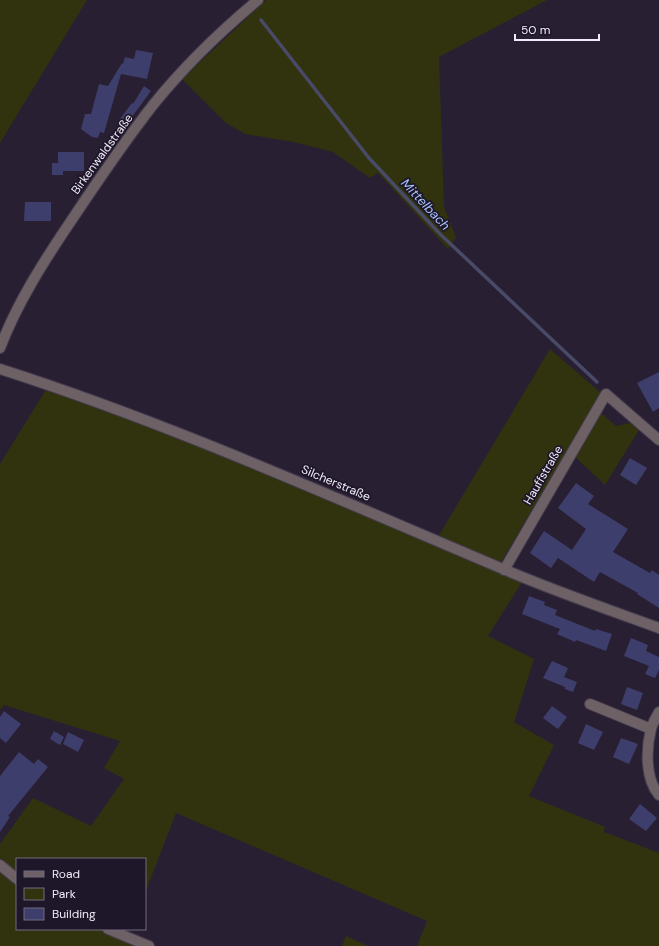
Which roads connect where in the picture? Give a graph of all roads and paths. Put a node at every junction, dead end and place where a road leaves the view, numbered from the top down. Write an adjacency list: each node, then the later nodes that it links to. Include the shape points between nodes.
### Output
1 (242, 0): 3 (street)
2 (258, 0): 3 (street, Birkenwaldstraße)
3 (246, 10): 4 (street, Birkenwaldstraße, via 154,104 105,170 42,264)
4 (0, 348)
5 (0, 369): 7 (street, Silcherstraße, via 66,390 298,481)
6 (659, 440): 7 (street, Hauffstraße, via 606,394)
7 (504, 570): 8 (street, Silcherstraße)
8 (659, 628)
9 (590, 704): 11 (street)
10 (659, 712): 11 (street)
11 (651, 728): 12 (street, via 648,769 650,780)
12 (659, 796)
13 (0, 866): 14 (street)
14 (16, 878)
15 (110, 930): 16 (street)
16 (149, 946)

